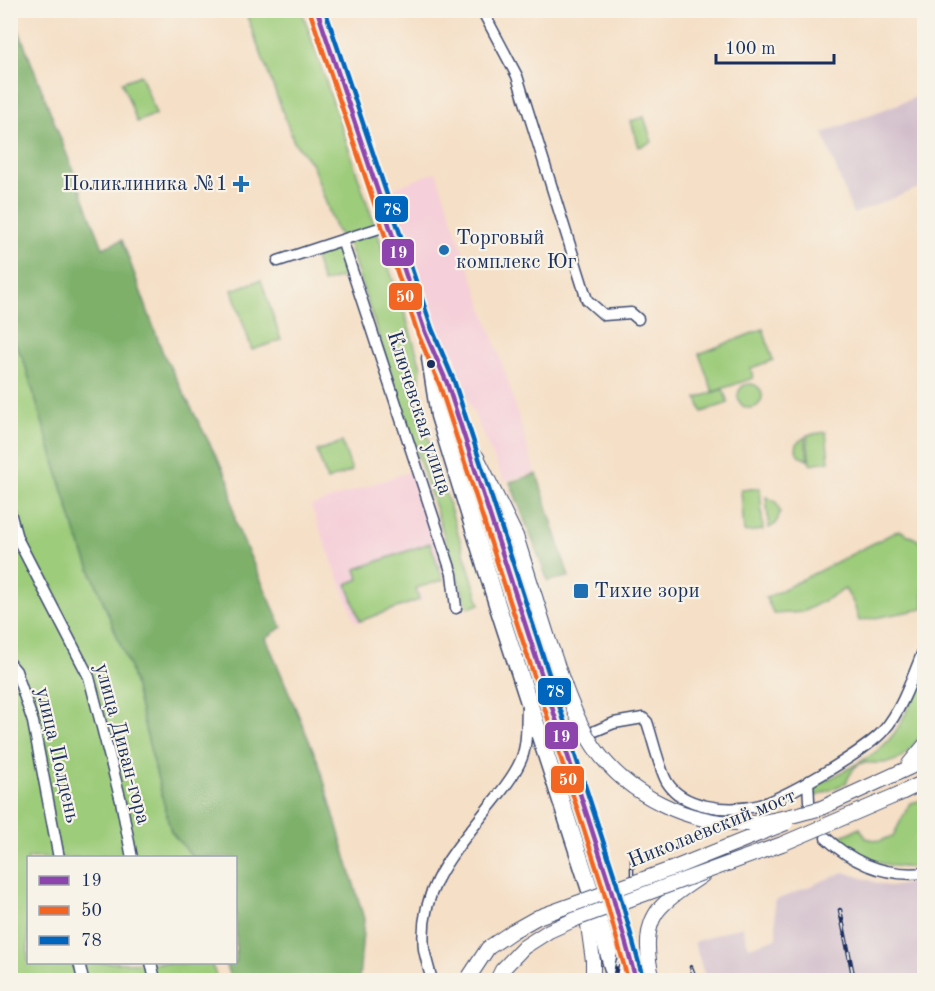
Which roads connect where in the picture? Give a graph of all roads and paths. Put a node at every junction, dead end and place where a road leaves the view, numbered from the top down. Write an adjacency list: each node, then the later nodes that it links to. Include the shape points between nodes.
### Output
1 (317, 10): 3 (highway)
2 (482, 10): 6 (street, via 517,76 587,300 604,315 631,313)
3 (389, 225): 4 (street); 7 (highway)
4 (338, 241): 5 (street); 11 (street, Ключевская улица, via 452,574)
5 (278, 261)
6 (638, 319)
7 (427, 336): 8 (highway); 14 (highway, via 439,416)
8 (458, 418): 23 (main road, bridge, via 516,536 564,684 593,746 612,768 659,803 716,821 747,824); 29 (highway, via 571,739)
9 (10, 512): 10 (street, улица Диван-гора)
10 (14, 539): 26 (street, улица Диван-гора, via 88,677)
11 (456, 608)
12 (924, 649): 19 (street, via 885,729 866,747)
13 (10, 664): 25 (street, улица Полдень, via 16,671 33,723)
14 (528, 698): 30 (highway); 37 (street, via 522,760 437,877 426,916 424,948)
15 (595, 731): 19 (street, via 643,718 667,782 681,795 710,807 752,807)
16 (924, 747): 18 (main road, via 911,763)
17 (924, 761): 18 (main road, Николаевский мост)
18 (892, 776): 23 (main road, Николаевский мост)
19 (808, 781): 23 (street)
20 (924, 782): 22 (main road, Николаевский мост)
21 (924, 791): 22 (main road)
22 (899, 794): 27 (main road, Николаевский мост, bridge)
23 (814, 805): 38 (main road, Николаевский мост, bridge, via 674,868 537,917 488,948)
24 (826, 838): 28 (street, via 846,855 874,869)
25 (59, 856)
26 (132, 856)
27 (704, 873): 39 (main road, Николаевский мост, bridge, via 549,931 524,947); 43 (main road, via 659,908 647,946)
28 (924, 873)
29 (609, 884)
30 (587, 891)
31 (618, 914): 42 (highway)
32 (593, 923): 40 (main road); 41 (highway)
33 (79, 964): 35 (street)
34 (151, 964): 36 (street)
35 (82, 981)
36 (154, 981)
37 (432, 981)
38 (467, 981)
39 (497, 981)
40 (594, 981)
41 (616, 981)
42 (636, 981)
43 (653, 981)

